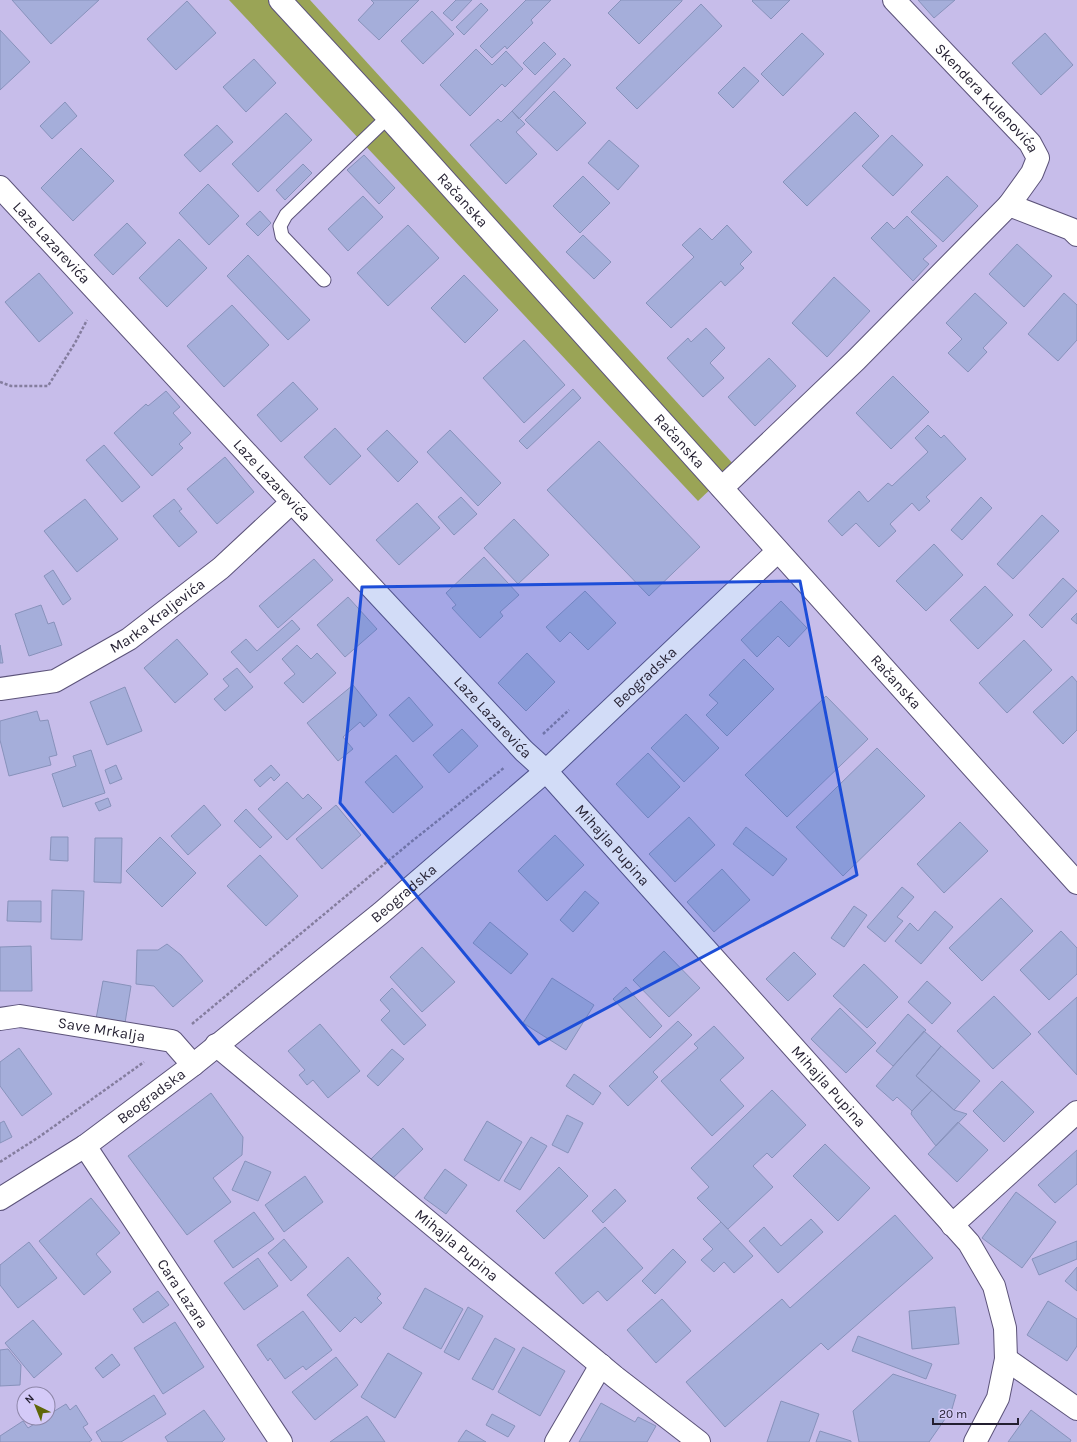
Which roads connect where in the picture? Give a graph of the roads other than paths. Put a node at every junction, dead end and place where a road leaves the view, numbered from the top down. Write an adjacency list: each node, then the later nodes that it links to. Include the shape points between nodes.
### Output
1 (280, 0): 3 (street, Račanska)
2 (894, 0): 5 (street, Skendera Kulenovića, via 1030,143 1038,158 1032,173)
3 (388, 117): 7 (lane, via 286,216 280,226 282,236); 8 (street, Račanska)
4 (0, 187): 9 (street, Laze Lazarevića)
5 (1009, 205): 6 (street, via 1071,229); 8 (street, via 856,360)
6 (1077, 235)
7 (324, 280)
8 (722, 488): 10 (street, Račanska)
9 (292, 502): 11 (street, Marka Kraljevića, via 221,568 129,639 55,681); 12 (street, Laze Lazarevića, via 524,751)
10 (778, 551): 12 (street, Beogradska); 13 (street, Račanska)
11 (0, 689)
12 (546, 771): 15 (street, Beogradska, via 381,913); 20 (street, Mihajla Pupina)
13 (1077, 883)
14 (0, 1019): 16 (street, Save Mrkalja, via 20,1016 172,1041)
15 (216, 1045): 16 (street, Beogradska); 22 (street, Mihajla Pupina)
16 (193, 1065): 18 (street, Beogradska)
17 (1077, 1112): 20 (street)
18 (85, 1146): 19 (street, Beogradska); 24 (street, Cara Lazara)
19 (0, 1199)
20 (952, 1225): 21 (street, Mihajla Pupina, via 969,1243 994,1286 1005,1328)
21 (1006, 1359): 23 (street); 27 (street, Mihajla Pupina, via 998,1398)
22 (601, 1365): 25 (street); 26 (street, Mihajla Pupina)
23 (1077, 1409)
24 (281, 1442)
25 (556, 1442)
26 (699, 1442)
27 (975, 1442)

